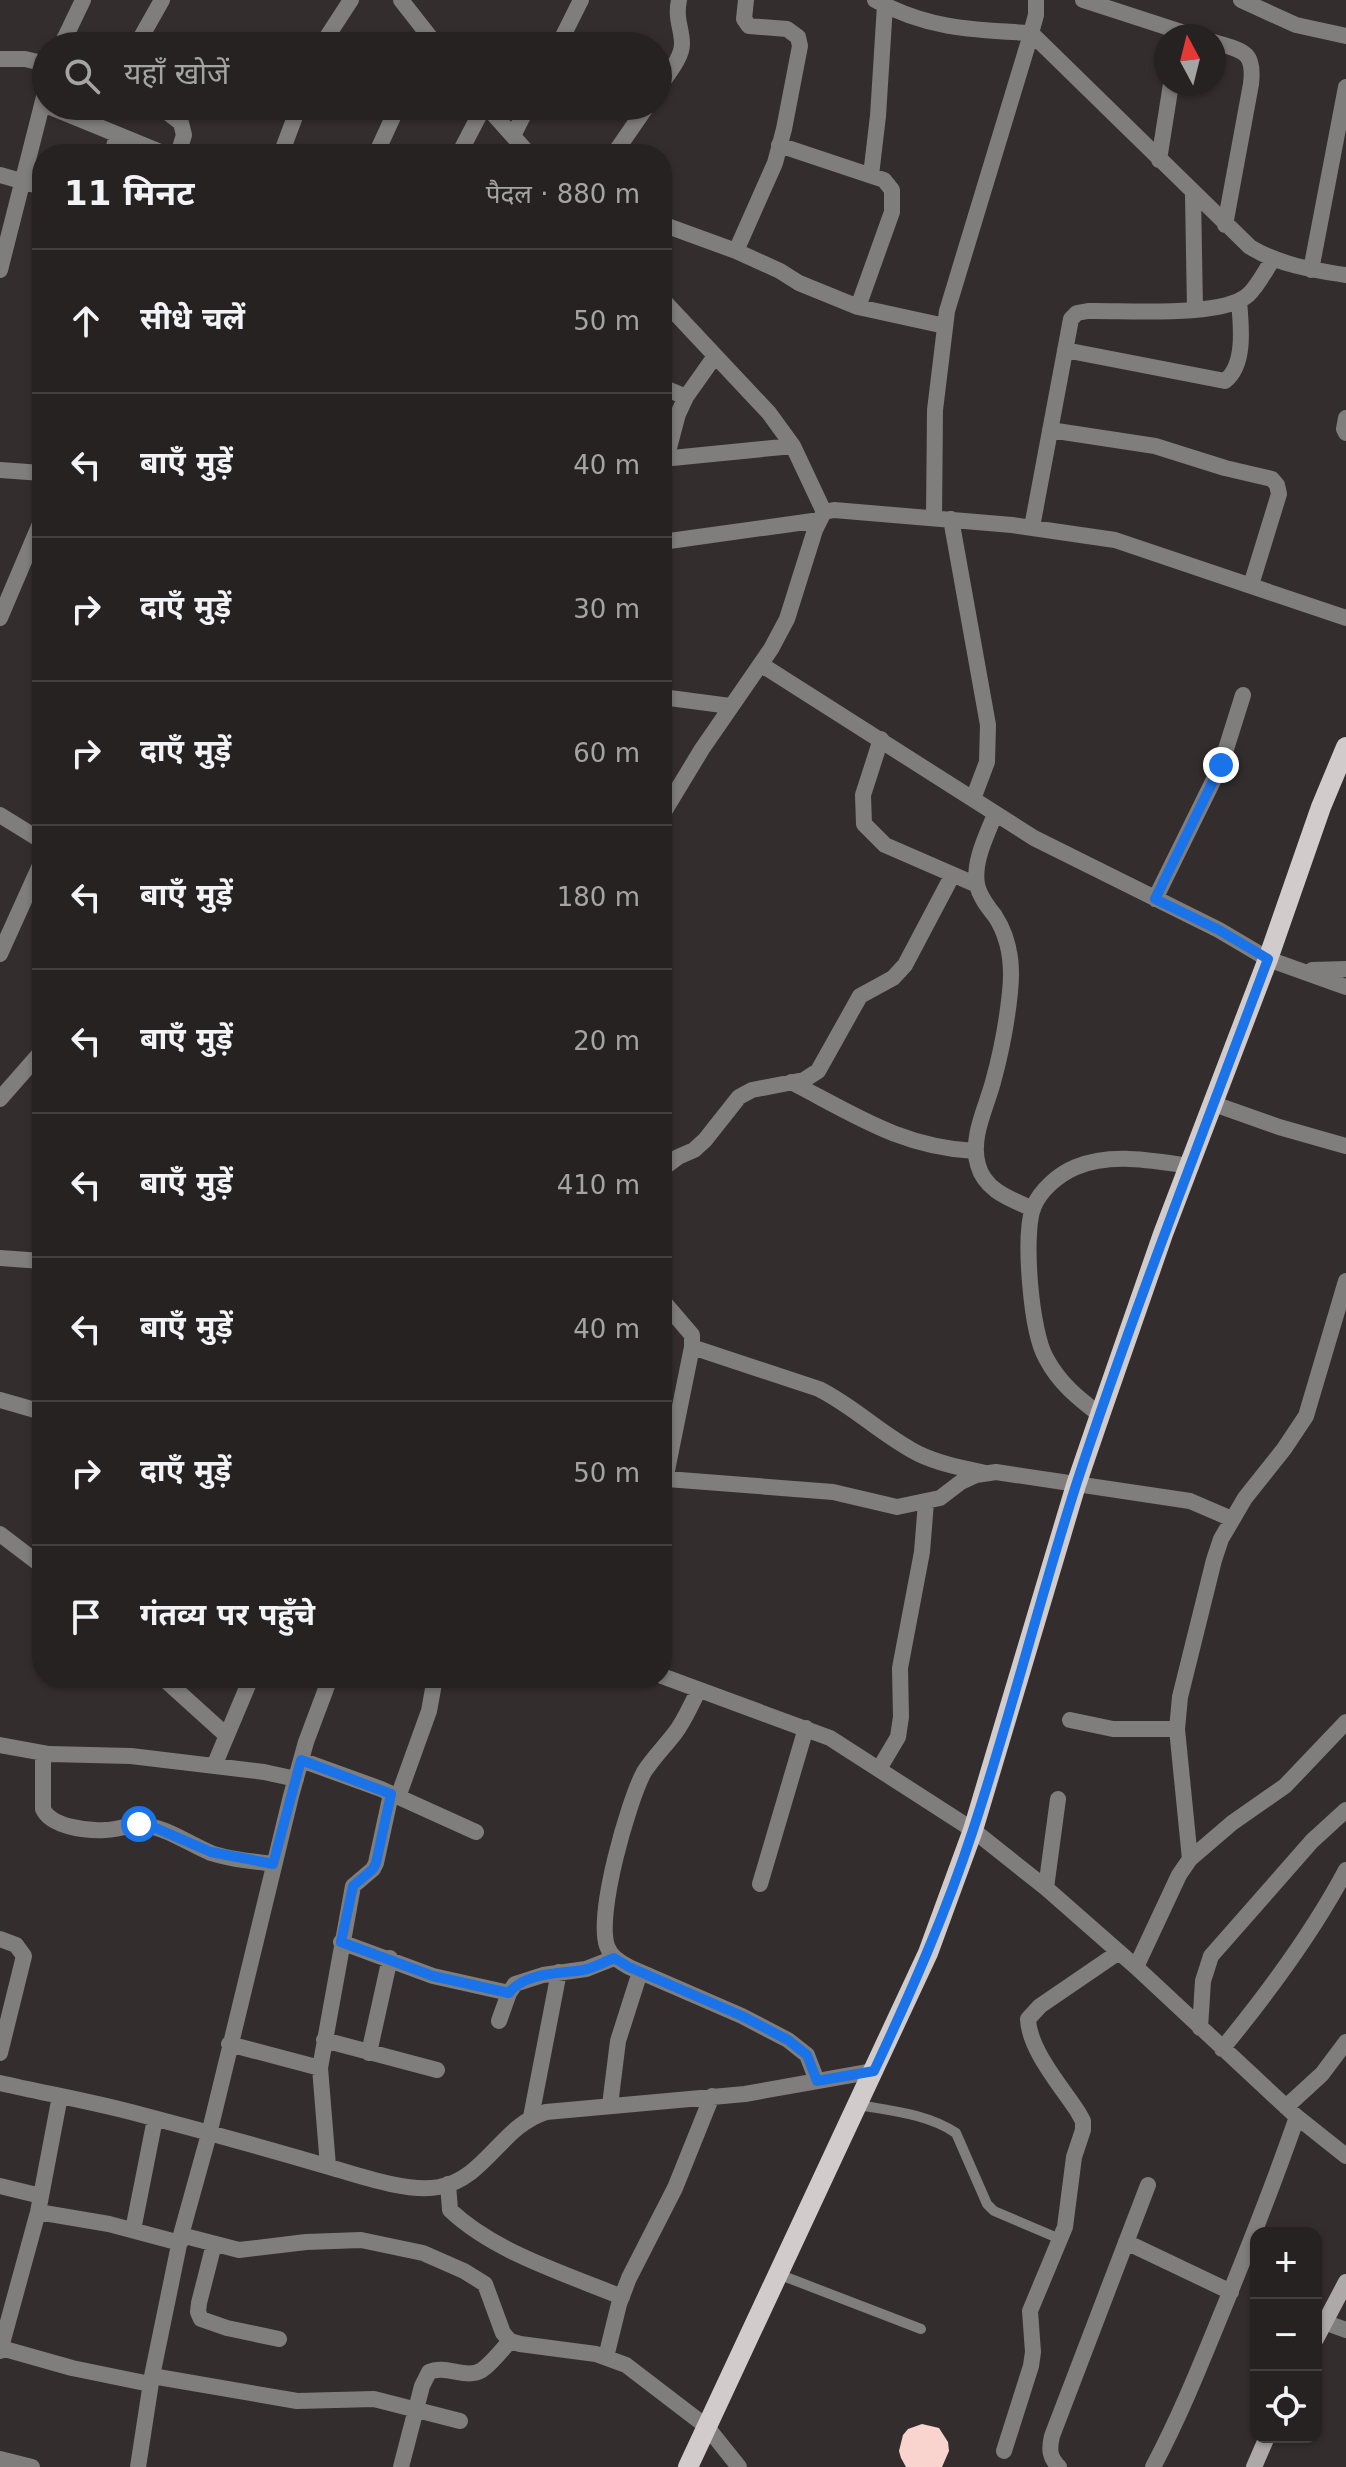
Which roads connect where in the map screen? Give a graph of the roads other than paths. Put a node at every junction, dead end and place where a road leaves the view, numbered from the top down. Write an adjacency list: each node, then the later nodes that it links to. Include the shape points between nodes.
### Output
1 (83, 0): 13 (street)
2 (162, 0): 14 (street)
3 (351, 0): 15 (street)
4 (401, 0): 16 (street)
5 (581, 0): 17 (street)
6 (679, 0): 23 (street, via 676,18 682,43)
7 (746, 0): 47 (street, via 744,19 749,26 787,29 798,37)
8 (1083, 0): 12 (street)
9 (1241, 0): 19 (street, via 1296,25)
10 (880, 3): 18 (street, via 924,22); 50 (street)
11 (1038, 5): 18 (street)
12 (1154, 24)
13 (68, 32)
14 (144, 32)
15 (330, 32)
16 (423, 32)
17 (565, 32)
18 (1031, 33): 48 (street); 65 (street)
19 (1346, 36)
20 (1226, 46): 54 (street, via 1252,62)
21 (0, 59): 22 (street)
22 (32, 61)
23 (672, 66)
24 (1346, 87): 59 (street)
25 (1169, 96): 48 (street)
26 (40, 120): 37 (street)
27 (86, 120): 35 (street)
28 (177, 120): 40 (street, via 184,135)
29 (294, 120): 41 (street)
30 (392, 120): 42 (street)
31 (477, 120): 43 (street)
32 (498, 120): 36 (street)
33 (521, 120): 36 (street)
34 (637, 120): 45 (street)
35 (117, 135): 38 (street); 39 (street)
36 (513, 136): 44 (street)
37 (32, 144)
38 (115, 144)
39 (140, 144)
40 (181, 144)
41 (285, 144)
42 (381, 144)
43 (464, 144)
44 (520, 144)
45 (621, 144)
46 (32, 145): 51 (street)
47 (779, 145): 50 (street); 56 (street)
48 (1159, 160): 53 (street)
49 (0, 175): 51 (street)
50 (871, 175): 62 (street, via 884,180 893,201)
51 (20, 182): 52 (street); 58 (street)
52 (32, 185)
53 (1193, 194): 54 (street); 64 (street)
54 (1225, 225): 57 (street)
55 (672, 228): 56 (street)
56 (736, 251): 62 (street)
57 (1273, 259): 59 (street); 61 (street)
58 (0, 270)
59 (1311, 270): 60 (street)
60 (1346, 275)
61 (1239, 301): 64 (street); 66 (street, via 1239,347 1232,376 1225,381)
62 (858, 307): 65 (street)
63 (672, 310): 67 (street)
64 (1195, 310): 66 (street, via 1077,313)
65 (945, 326): 79 (street, via 935,410)
66 (1065, 350): 71 (street)
67 (715, 356): 69 (street); 74 (street)
68 (672, 391): 69 (street)
69 (686, 397): 72 (street)
70 (1346, 418): 73 (street)
71 (1050, 430): 81 (street); 84 (street, via 1155,446 1272,479 1279,494)
72 (672, 433)
73 (1346, 433)
74 (793, 446): 75 (street); 78 (street)
75 (672, 458)
76 (32, 469): 77 (street)
77 (0, 470)
78 (822, 516): 79 (street); 82 (street); 87 (street, via 787,619)
79 (934, 518): 80 (street)
80 (951, 519): 81 (street); 94 (street, via 988,725 987,762)
81 (1032, 527): 84 (street, via 1115,540)
82 (672, 540)
83 (32, 543): 85 (street)
84 (1251, 585): 86 (street)
85 (0, 618)
86 (1346, 618)
87 (762, 665): 90 (street); 91 (street)
88 (1243, 695): 101 (street, via 1221,765)
89 (672, 698): 90 (street)
90 (730, 706): 93 (street)
91 (881, 739): 94 (street); 98 (street, via 863,795 864,824 885,845)
92 (1346, 747): 103 (main road)
93 (672, 799)
94 (973, 799): 95 (street)
95 (995, 814): 100 (street, via 980,856); 101 (street)
96 (0, 815): 97 (street)
97 (32, 835)
98 (952, 876): 100 (street); 108 (street, via 905,965 860,996 818,1071)
99 (32, 882): 102 (street)
100 (977, 885): 112 (street, via 1006,936 1011,966 1002,1042)
101 (1155, 899): 103 (street)
102 (2, 947)
103 (1268, 959): 105 (street); 110 (main road)
104 (1346, 969): 105 (street)
105 (1299, 970): 106 (street)
106 (1346, 987)
107 (32, 1062): 109 (street)
108 (791, 1082): 112 (street, via 902,1138); 113 (street, via 739,1097 705,1140)
109 (0, 1099)
110 (1214, 1104): 111 (street); 114 (main road)
111 (1346, 1146)
112 (975, 1151): 115 (street, via 985,1181)
113 (672, 1162)
114 (1191, 1166): 115 (street, via 1102,1159 1056,1179); 123 (main road)
115 (1033, 1209): 123 (street, via 1032,1305 1043,1355 1071,1392)
116 (0, 1258): 117 (street)
117 (32, 1260)
118 (1346, 1281): 129 (street, via 1306,1416)
119 (672, 1312): 120 (street, via 692,1335)
120 (692, 1347): 124 (street); 125 (street, via 819,1389 920,1454)
121 (0, 1400): 122 (street)
122 (32, 1409)
123 (1100, 1415): 126 (main road)
124 (672, 1447)
125 (986, 1473): 126 (street); 128 (street)
126 (1076, 1485): 129 (street, via 1190,1501); 152 (main road)
127 (672, 1487): 128 (street, via 833,1492 897,1507)
128 (926, 1502): 147 (street, via 901,1660 898,1737)
129 (1232, 1519): 141 (street, via 1214,1560)
130 (0, 1534): 131 (street)
131 (32, 1556)
132 (672, 1680): 137 (street)
133 (174, 1688): 142 (street)
134 (247, 1688): 142 (street)
135 (326, 1688): 145 (street)
136 (433, 1688): 149 (street)
137 (699, 1690): 140 (street); 163 (street, via 645,1771 627,1814 609,1889 605,1935)
138 (1070, 1720): 141 (street, via 1113,1729)
139 (1346, 1722): 154 (street, via 1285,1786)
140 (806, 1728): 147 (street); 157 (street)
141 (1177, 1729): 154 (street)
142 (226, 1735): 146 (street)
143 (0, 1745): 144 (street)
144 (43, 1753): 146 (street); 155 (street, via 43,1809 53,1820 107,1831 151,1826 211,1852)
145 (301, 1760): 148 (street); 149 (street)
146 (214, 1766): 148 (street)
147 (879, 1769): 152 (street)
148 (296, 1779): 155 (street)
149 (394, 1796): 153 (street); 160 (street, via 376,1863 353,1886)
150 (1058, 1799): 158 (street)
151 (1346, 1810): 169 (street, via 1211,1956 1203,1981)
152 (973, 1830): 158 (street); 178 (main road, via 928,1953)
153 (476, 1832)
154 (1190, 1859): 164 (street)
155 (273, 1864): 172 (street)
156 (1346, 1870): 173 (street, via 1261,2001)
157 (760, 1884)
158 (1046, 1888): 161 (street)
159 (0, 1939): 174 (street, via 16,1945 24,1956)
160 (341, 1942): 162 (street); 170 (street)
161 (1119, 1952): 164 (street); 197 (street, via 1028,2019 1036,2047 1083,2121)
162 (390, 1958): 167 (street, via 433,1976); 175 (street)
163 (614, 1958): 165 (street); 166 (street)
164 (1136, 1967): 169 (street)
165 (559, 1972): 167 (street, via 515,1984); 186 (street)
166 (640, 1972): 179 (street, via 788,2040 807,2055); 183 (street, via 618,2041)
167 (509, 1993): 168 (street)
168 (499, 2021)
169 (1200, 2028): 173 (street)
170 (324, 2040): 175 (street); 176 (street)
171 (1346, 2042): 185 (street)
172 (229, 2044): 176 (street); 188 (street)
173 (1222, 2049): 185 (street)
174 (0, 2053)
175 (369, 2053): 177 (street)
176 (320, 2068): 190 (street)
177 (437, 2070)
178 (874, 2071): 179 (street); 184 (main road)
179 (817, 2081): 182 (street)
180 (0, 2083): 181 (street)
181 (60, 2096): 187 (street); 194 (street)
182 (712, 2096): 183 (street); 203 (street)
183 (610, 2105): 186 (street)
184 (859, 2105): 197 (lane, via 946,2126 956,2133 994,2211); 200 (main road)
185 (1292, 2112): 189 (street); 202 (street, via 1270,2195)
186 (531, 2117): 191 (street, via 471,2175)
187 (155, 2119): 188 (street); 195 (street)
188 (209, 2134): 190 (street); 196 (street)
189 (1346, 2156)
190 (328, 2166): 191 (street, via 424,2189)
191 (448, 2184): 203 (street, via 450,2210 484,2235)
192 (1148, 2185): 198 (street)
193 (0, 2186): 194 (street)
194 (39, 2204): 195 (street); 210 (street)
195 (133, 2230): 196 (street)
196 (180, 2239): 199 (street); 212 (street)
197 (1060, 2239): 217 (street, via 1030,2311 1031,2366)
198 (1126, 2242): 202 (street); 224 (street, via 1052,2436 1050,2456)
199 (214, 2244): 208 (street, via 199,2303 201,2319); 209 (street, via 249,2250 361,2240 423,2253 485,2284)
200 (778, 2274): 206 (lane); 215 (main road)
201 (1346, 2282): 204 (street)
202 (1231, 2292): 225 (street)
203 (622, 2297): 211 (street)
204 (1324, 2322): 205 (street); 207 (street)
205 (1322, 2326)
206 (921, 2329)
207 (1346, 2330)
208 (279, 2339)
209 (510, 2341): 211 (street); 213 (street, via 475,2373 429,2372)
210 (0, 2350): 212 (street)
211 (606, 2357): 215 (street, via 626,2365)
212 (151, 2380): 213 (street, via 285,2399 374,2399); 220 (street)
213 (418, 2411): 214 (street); 221 (street)
214 (460, 2421)
215 (707, 2427): 222 (main road); 223 (street)
216 (1264, 2443): 226 (street)
217 (1004, 2451)
218 (0, 2459): 219 (street)
219 (32, 2467)
220 (138, 2467)
221 (401, 2467)
222 (688, 2467)
223 (739, 2467)
224 (1059, 2467)
225 (1153, 2467)
226 (1254, 2467)

